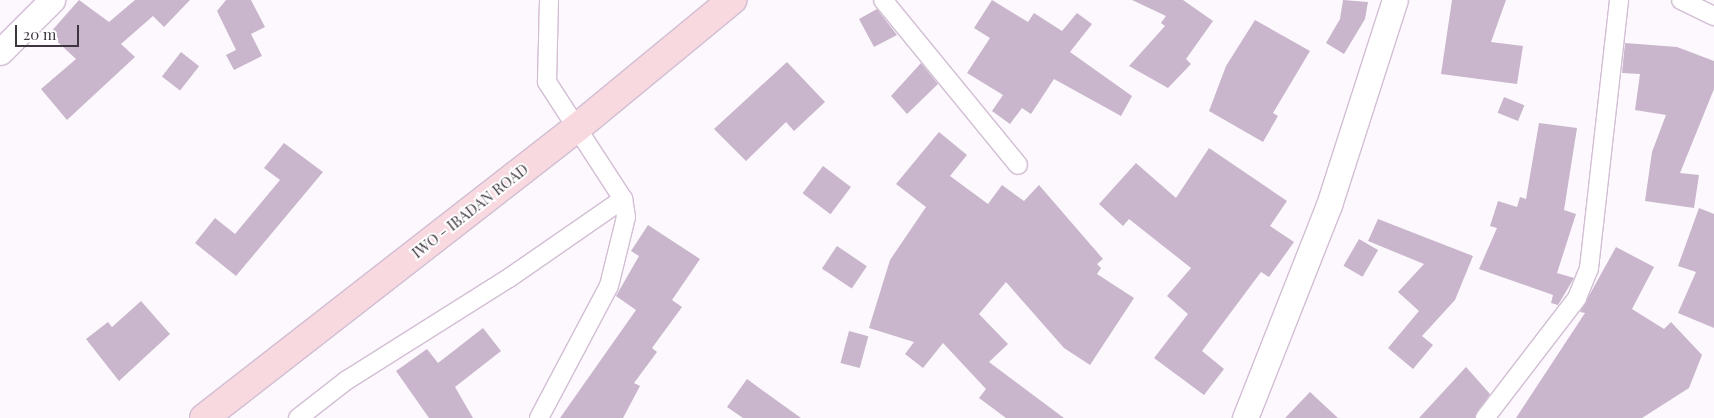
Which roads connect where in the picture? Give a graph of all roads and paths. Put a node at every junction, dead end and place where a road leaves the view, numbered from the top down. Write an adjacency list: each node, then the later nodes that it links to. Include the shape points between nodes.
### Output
1 (52, 0): 9 (street)
2 (549, 0): 10 (street, via 547,82)
3 (732, 0): 10 (main road, IWO - IBADAN ROAD)
4 (883, 0): 11 (street)
5 (1394, 0): 16 (street, via 1329,205)
6 (1619, 0): 17 (street, via 1589,268 1577,298)
7 (1681, 0): 8 (street)
8 (1714, 16)
9 (0, 52)
10 (578, 127): 12 (street); 13 (main road, IWO - IBADAN ROAD)
11 (1018, 165)
12 (623, 199): 14 (street, via 509,278 347,380); 15 (street, via 623,240 609,286)
13 (204, 418)
14 (298, 418)
15 (539, 418)
16 (1245, 418)
17 (1485, 418)

